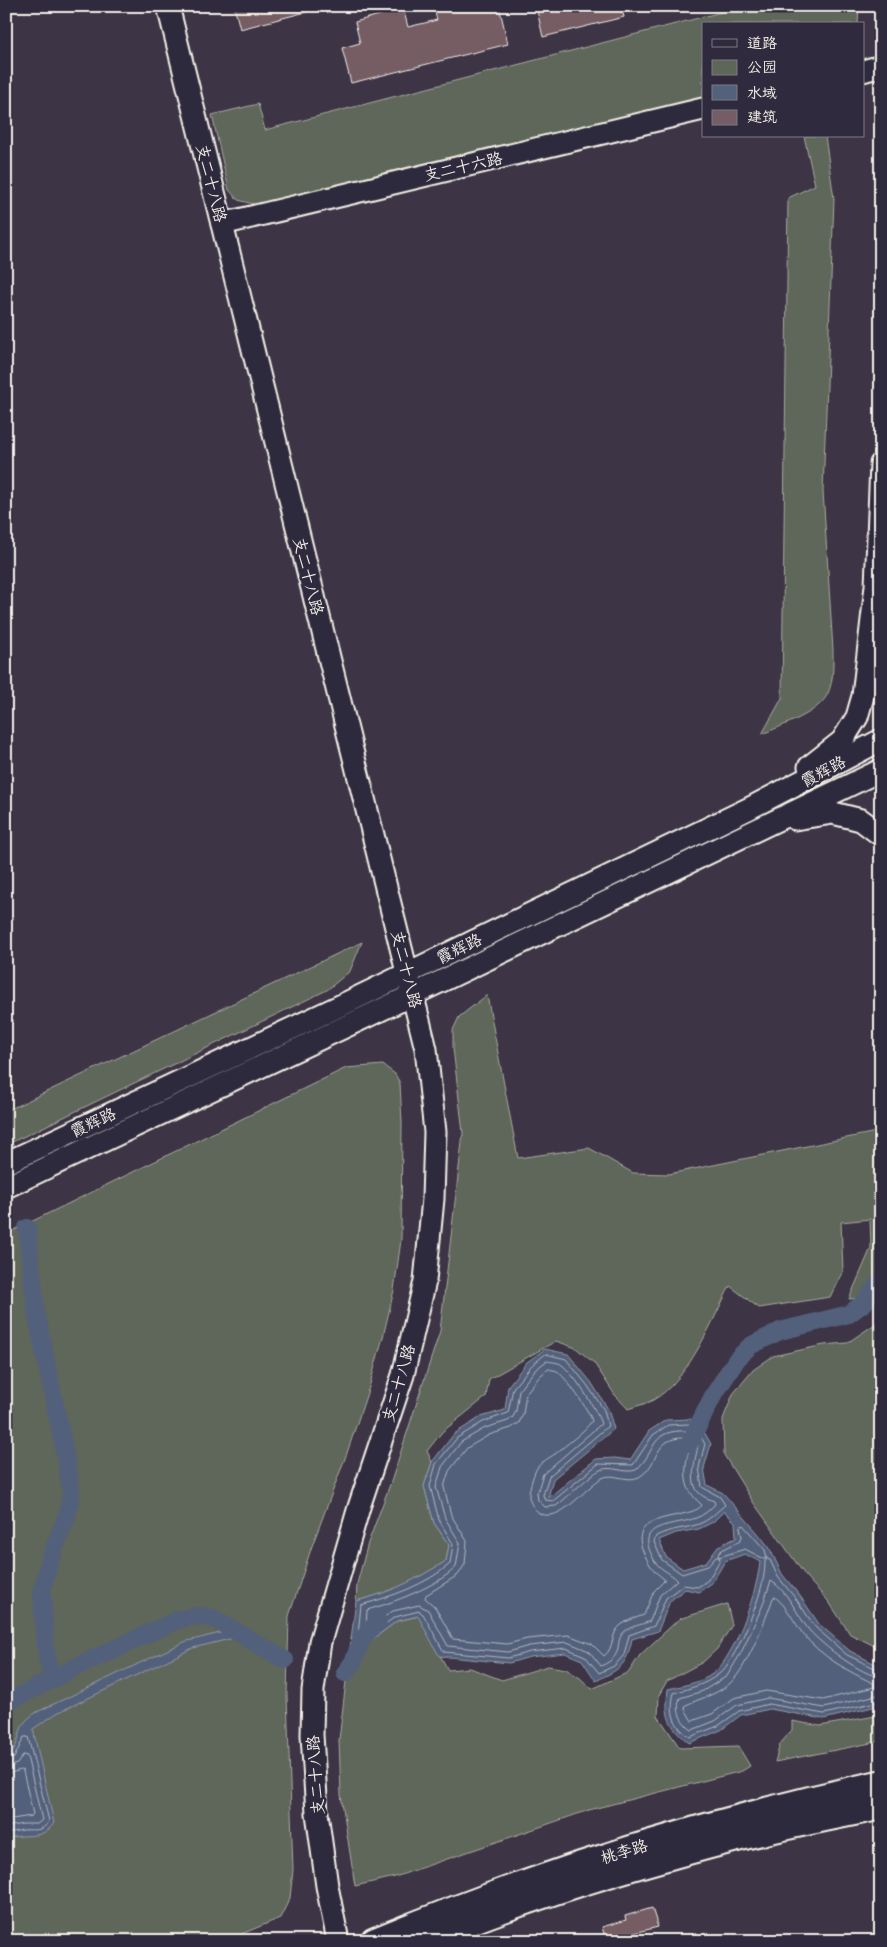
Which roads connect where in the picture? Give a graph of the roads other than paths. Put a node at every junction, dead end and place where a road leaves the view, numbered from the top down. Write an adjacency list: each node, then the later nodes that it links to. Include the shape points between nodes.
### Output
1 (168, 6): 5 (street, 支二十八路)
2 (881, 66): 3 (street)
3 (864, 71)
4 (702, 109): 5 (street, 支二十六路)
5 (222, 224): 12 (street, 支二十八路)
6 (881, 464): 9 (street, via 874,606 866,678 857,717 842,741)
7 (881, 740): 9 (street, 霞辉路)
8 (881, 770): 10 (street, 霞辉路)
9 (750, 808): 12 (street, 霞辉路)
10 (759, 829): 11 (street, via 833,813 861,820); 13 (street, 霞辉路)
11 (881, 835)
12 (408, 972): 13 (street, 支二十八路); 14 (street, 霞辉路)
13 (413, 995): 15 (street, 霞辉路); 18 (street, 支二十八路, via 426,1049 435,1132 425,1281 403,1375 359,1507 320,1642 313,1690 317,1813)
14 (6, 1163)
15 (6, 1187)
16 (881, 1783): 19 (main road, 桃李路, via 795,1802 560,1870)
17 (881, 1807): 20 (main road, 桃李路, via 748,1836 636,1867 532,1900)
18 (338, 1941)
19 (374, 1941)
20 (422, 1941)

